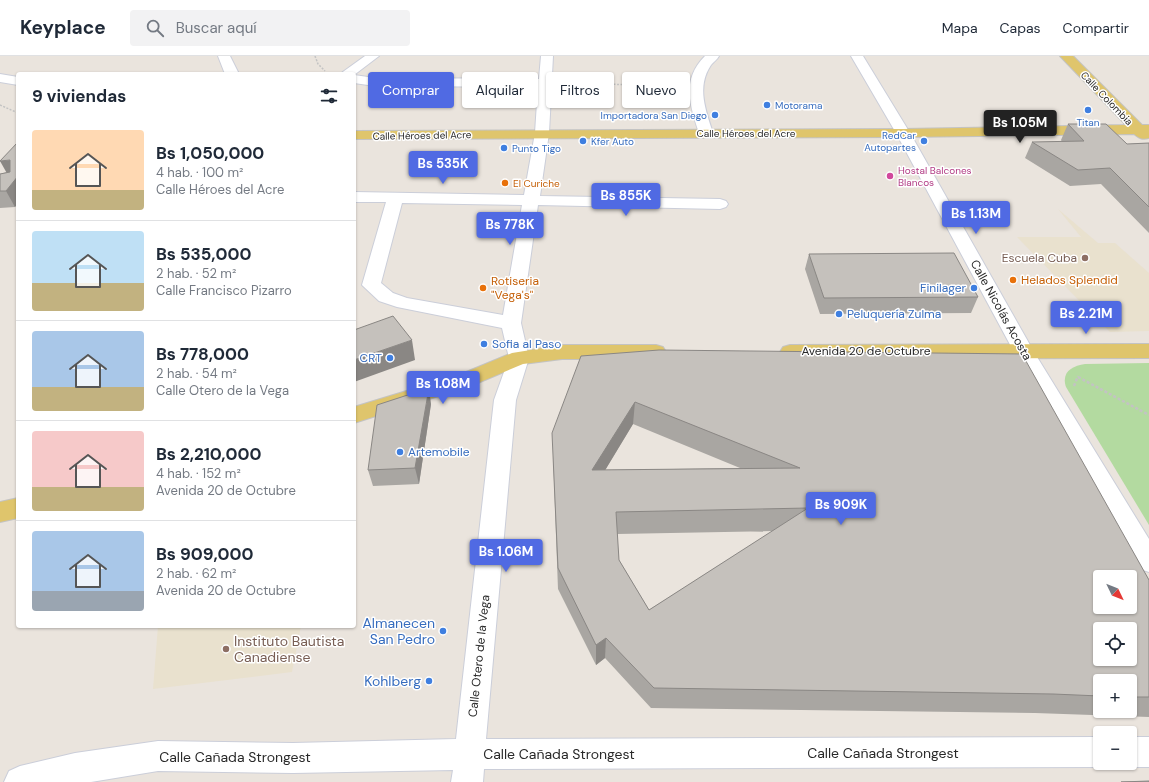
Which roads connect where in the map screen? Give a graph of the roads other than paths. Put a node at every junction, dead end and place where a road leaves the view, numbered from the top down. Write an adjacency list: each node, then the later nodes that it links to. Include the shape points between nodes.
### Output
1 (224, 56): 7 (street)
2 (373, 56): 8 (street)
3 (547, 56): 9 (street)
4 (713, 56): 16 (street, via 704,63 695,87 695,98)
5 (857, 56): 17 (street, Calle Nicolás Acosta)
6 (1066, 56): 14 (main road, Calle Colombia)
7 (231, 72)
8 (350, 72)
9 (546, 72)
10 (0, 78): 12 (street)
11 (356, 79): 13 (street, via 375,82)
12 (16, 81)
13 (546, 83): 15 (street)
14 (1143, 129): 17 (main road, Calle Héroes del Acre); 19 (main road, Calle Colombia)
15 (542, 133): 16 (main road, Calle Héroes del Acre); 18 (main road, Calle Héroes del Acre); 22 (street)
16 (706, 133): 17 (main road, Calle Héroes del Acre)
17 (903, 133): 28 (street, Calle Nicolás Acosta)
18 (356, 135)
19 (1149, 140)
20 (356, 197): 21 (street)
21 (395, 198): 22 (street); 24 (street, via 371,285 386,297 404,303)
22 (532, 201): 23 (street); 24 (street)
23 (720, 204)
24 (511, 323): 29 (street)
25 (1149, 351): 28 (main road, Avenida 20 de Octubre)
26 (672, 352): 29 (main road, via 562,352)
27 (774, 352): 28 (main road, Avenida 20 de Octubre)
28 (1024, 352): 33 (street, Calle Nicolás Acosta)
29 (519, 358): 30 (main road, via 466,380); 37 (street, Calle Otero de la Vega, via 504,400)
30 (356, 414)
31 (16, 508): 32 (main road)
32 (0, 512)
33 (1149, 561)
34 (1093, 752): 37 (street, Calle Cañada Strongest)
35 (1137, 752): 36 (street)
36 (1149, 752)
37 (468, 768): 38 (street, Calle Cañada Strongest, via 293,758 158,756 75,769)
38 (20, 782)

